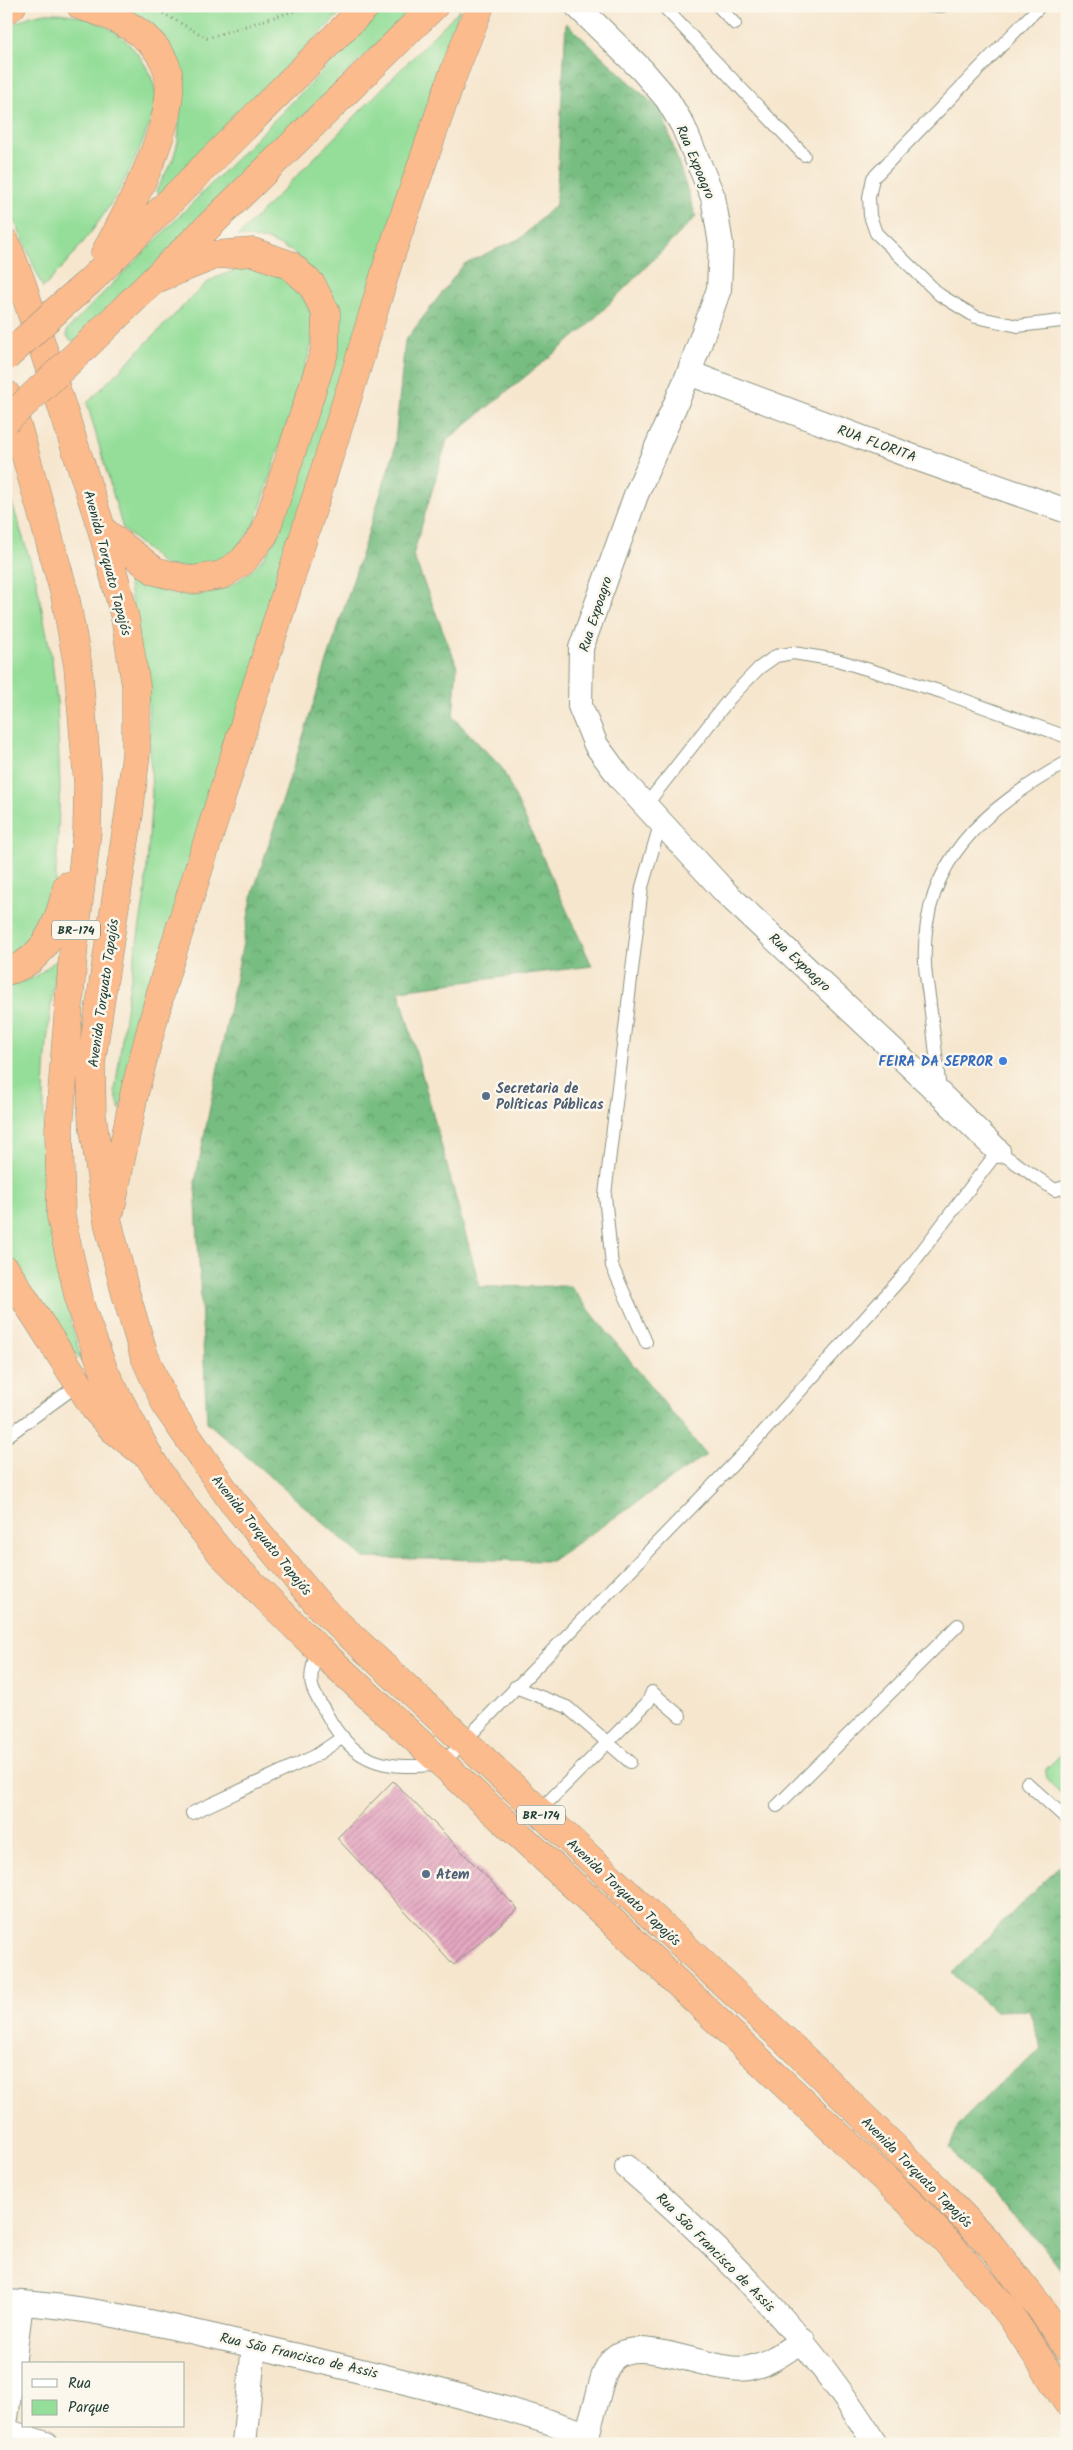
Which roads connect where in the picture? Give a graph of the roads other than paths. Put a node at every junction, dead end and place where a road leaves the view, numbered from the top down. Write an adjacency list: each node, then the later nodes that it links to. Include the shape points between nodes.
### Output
1 (12, 6): 12 (highway)
2 (81, 6): 17 (highway, via 106,13 132,26 153,46 167,69 170,102 137,196)
3 (366, 6): 17 (highway)
4 (434, 6): 16 (highway)
5 (480, 6): 33 (highway, via 389,260 165,976 135,1090)
6 (578, 6): 20 (street, Rua Expoagro, via 667,99 683,126 713,197 721,244 718,289)
7 (663, 6): 14 (lane)
8 (718, 6): 13 (lane)
9 (928, 6): 10 (lane)
10 (942, 6)
11 (1040, 6): 18 (lane, via 873,178 870,216 876,233 940,295 976,317 1018,326)
12 (6, 10)
13 (735, 24)
14 (804, 154)
15 (6, 243): 24 (highway, Avenida Torquato Tapajós / BR-174)
16 (156, 279): 22 (highway, bridge); 24 (highway, via 214,255 253,252 290,265 312,285 326,313 325,350 265,533 243,562 222,575 191,580 155,571)
17 (89, 282): 19 (highway, bridge)
18 (1067, 319)
19 (6, 357)
20 (689, 373): 23 (street, RUA FLORITA); 28 (street, Rua Expoagro, via 636,495 581,648 580,706 596,745 621,779)
21 (6, 394): 27 (highway, Avenida Torquato Tapajós / BR-174, via 65,595 78,666)
22 (6, 421)
23 (1067, 511)
24 (102, 530): 33 (highway, Avenida Torquato Tapajós / BR-174, via 125,618 136,686 136,753 129,814 91,1063 92,1116)
25 (1067, 737): 28 (lane, via 942,692 837,660 793,653 776,656 759,668 730,698)
26 (1067, 762): 30 (lane, via 997,807 963,840 938,881 926,930 925,964)
27 (88, 784): 29 (highway, via 62,913 44,947 18,969); 38 (highway, Avenida Torquato Tapajós / BR-174, via 87,831 74,943 59,1130 61,1217 81,1308 104,1371)
28 (653, 813): 30 (street, Rua Expoagro, via 726,893); 35 (lane, via 605,1195 612,1266)
29 (6, 971)
30 (940, 1094): 31 (street, Rua Expoagro)
31 (998, 1152): 32 (lane, via 1055,1190); 41 (lane, via 903,1276 780,1414)
32 (1067, 1186)
33 (108, 1222): 44 (highway, Avenida Torquato Tapajós / BR-174, via 144,1355 167,1408 232,1501 322,1610)
34 (9, 1280): 36 (highway)
35 (646, 1342)
36 (79, 1384): 37 (lane); 38 (highway, via 95,1409 114,1429)
37 (6, 1437)
38 (150, 1458): 40 (highway, Avenida Torquato Tapajós / BR-174, via 221,1553)
39 (958, 1625): 49 (lane)
40 (317, 1648): 43 (lane, via 312,1685 332,1724); 47 (highway, Avenida Torquato Tapajós / BR-174)
41 (515, 1687): 44 (lane); 45 (lane, via 566,1707)
42 (680, 1716): 45 (lane, via 652,1692 648,1702)
43 (343, 1737): 47 (lane, via 355,1751 380,1764 406,1768); 51 (lane, via 315,1756)
44 (463, 1743): 47 (lane); 50 (highway, Avenida Torquato Tapajós / BR-174)
45 (608, 1743): 46 (lane); 50 (lane)
46 (630, 1762)
47 (442, 1764): 58 (highway, Avenida Torquato Tapajós / BR-174, via 909,2202 1009,2313)
48 (1027, 1783): 52 (lane)
49 (778, 1806)
50 (538, 1812): 57 (highway, Avenida Torquato Tapajós / BR-174, via 788,2043 942,2194 992,2247 1039,2306)
51 (192, 1813)
52 (1067, 1819)
53 (627, 2167): 55 (street, Rua São Francisco de Assis, via 703,2236)
54 (14, 2302): 56 (street, Rua São Francisco de Assis, via 185,2328); 59 (street)
55 (803, 2340): 61 (street, Rua São Francisco de Assis, via 773,2359 748,2368 702,2364 641,2350 626,2351 611,2361 604,2373); 64 (street, Rua São Francisco de Assis, via 854,2408)
56 (254, 2345): 61 (street, Rua São Francisco de Assis, via 525,2413); 63 (street)
57 (1067, 2348)
58 (1067, 2402)
59 (6, 2418)
60 (6, 2431): 62 (street)
61 (587, 2439)
62 (46, 2444)
63 (244, 2444)
64 (875, 2444)

